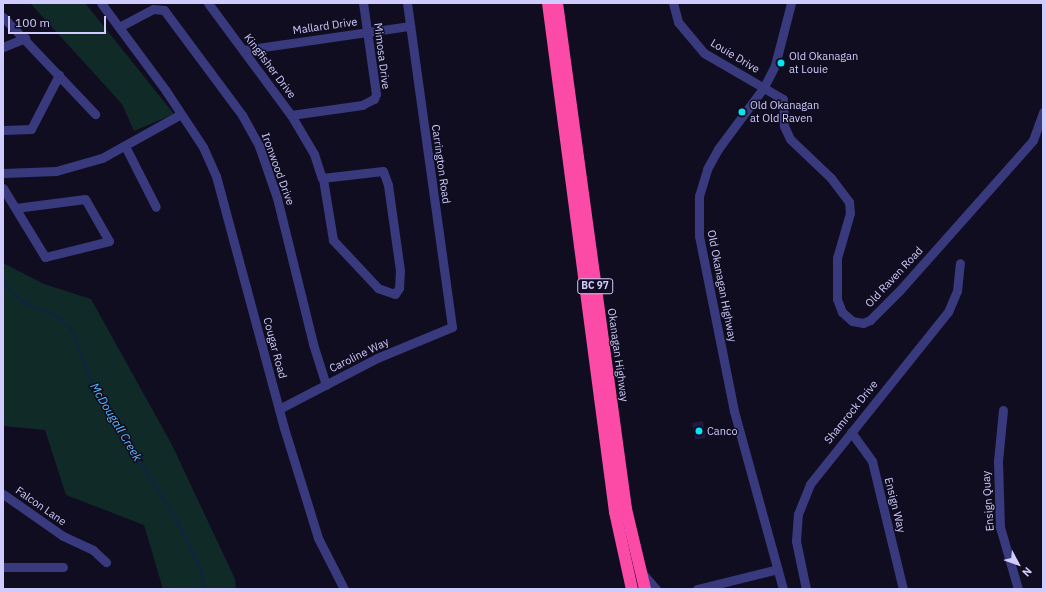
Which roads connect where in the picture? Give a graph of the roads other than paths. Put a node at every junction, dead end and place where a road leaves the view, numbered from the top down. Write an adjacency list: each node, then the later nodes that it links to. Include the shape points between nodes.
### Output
1 (101, 3): 11 (street, Cougar Road)
2 (208, 3): 15 (street, Kingfisher Drive)
3 (363, 3): 12 (street, Mimosa Drive)
4 (407, 3): 10 (street, Carrington Road)
5 (548, 3): 36 (highway, Okanagan Highway / BC 97, via 601,406)
6 (557, 3): 40 (highway, Okanagan Highway / BC 97, via 626,509)
7 (673, 3): 17 (street, Louie Drive, via 682,27 704,53)
8 (791, 3): 17 (street, Old Okanagan Highway, via 775,65)
9 (3, 17): 13 (street)
10 (410, 26): 12 (street, Mallard Drive); 30 (street, Carrington Road)
11 (119, 27): 20 (street, Cougar Road); 31 (street, Ironwood Drive, via 153,8 164,10 242,115 259,146 277,198 312,344)
12 (367, 32): 15 (street, Mallard Drive); 21 (street, Mimosa Drive, via 376,94 374,99 369,103)
13 (25, 38): 14 (street); 16 (street)
14 (3, 47)
15 (243, 50): 21 (street, Kingfisher Drive)
16 (59, 75): 19 (street); 22 (street, via 32,129)
17 (764, 87): 18 (street, Old Raven Road, via 783,99 784,126 790,139 838,186 849,202 850,213 837,258 837,299 842,312 852,321 863,323 900,290 1033,140); 41 (street, Old Okanagan Highway, via 718,149 707,169 699,196 699,236 734,412)
18 (1043, 112)
19 (95, 114)
20 (181, 114): 23 (street); 32 (street, Cougar Road, via 203,147 216,176)
21 (292, 115): 25 (street, Kingfisher Drive, via 310,145 322,178 383,171 388,185 400,270 399,288 395,294 378,288 333,240)
22 (3, 130)
23 (125, 146): 24 (street, via 102,158 56,171); 27 (street)
24 (3, 173)
25 (323, 179)
26 (3, 188): 28 (street)
27 (156, 207)
28 (16, 208): 28 (street, via 45,257 110,241 85,199)
29 (960, 263): 34 (street, Shamrock Drive, via 957,291 948,312)
30 (452, 327): 31 (street, Caroline Way, via 377,358)
31 (326, 385): 32 (street, Caroline Way)
32 (279, 409): 43 (street, Cougar Road, via 318,538)
33 (1003, 410): 54 (street, Ensign Quay, via 998,461 1000,526)
34 (851, 432): 52 (street, Shamrock Drive, via 810,484 798,514 796,541); 53 (street, Ensign Way, via 872,461)
35 (3, 494): 37 (street, Falcon Lane, via 63,536 93,550)
36 (623, 550): 44 (highway); 45 (highway, Okanagan Highway / BC 97); 46 (highway, via 635,570)
37 (106, 562)
38 (3, 567): 39 (street)
39 (63, 567)
40 (638, 568): 47 (highway, Okanagan Highway / BC 97); 48 (street)
41 (778, 569): 42 (street); 51 (street, Old Okanagan Highway)
42 (722, 584): 49 (street); 50 (street)
43 (344, 589)
44 (626, 589)
45 (632, 589)
46 (640, 589)
47 (645, 589)
48 (656, 589)
49 (697, 589)
50 (712, 589)
51 (783, 589)
52 (806, 589)
53 (903, 589)
54 (1018, 589)

